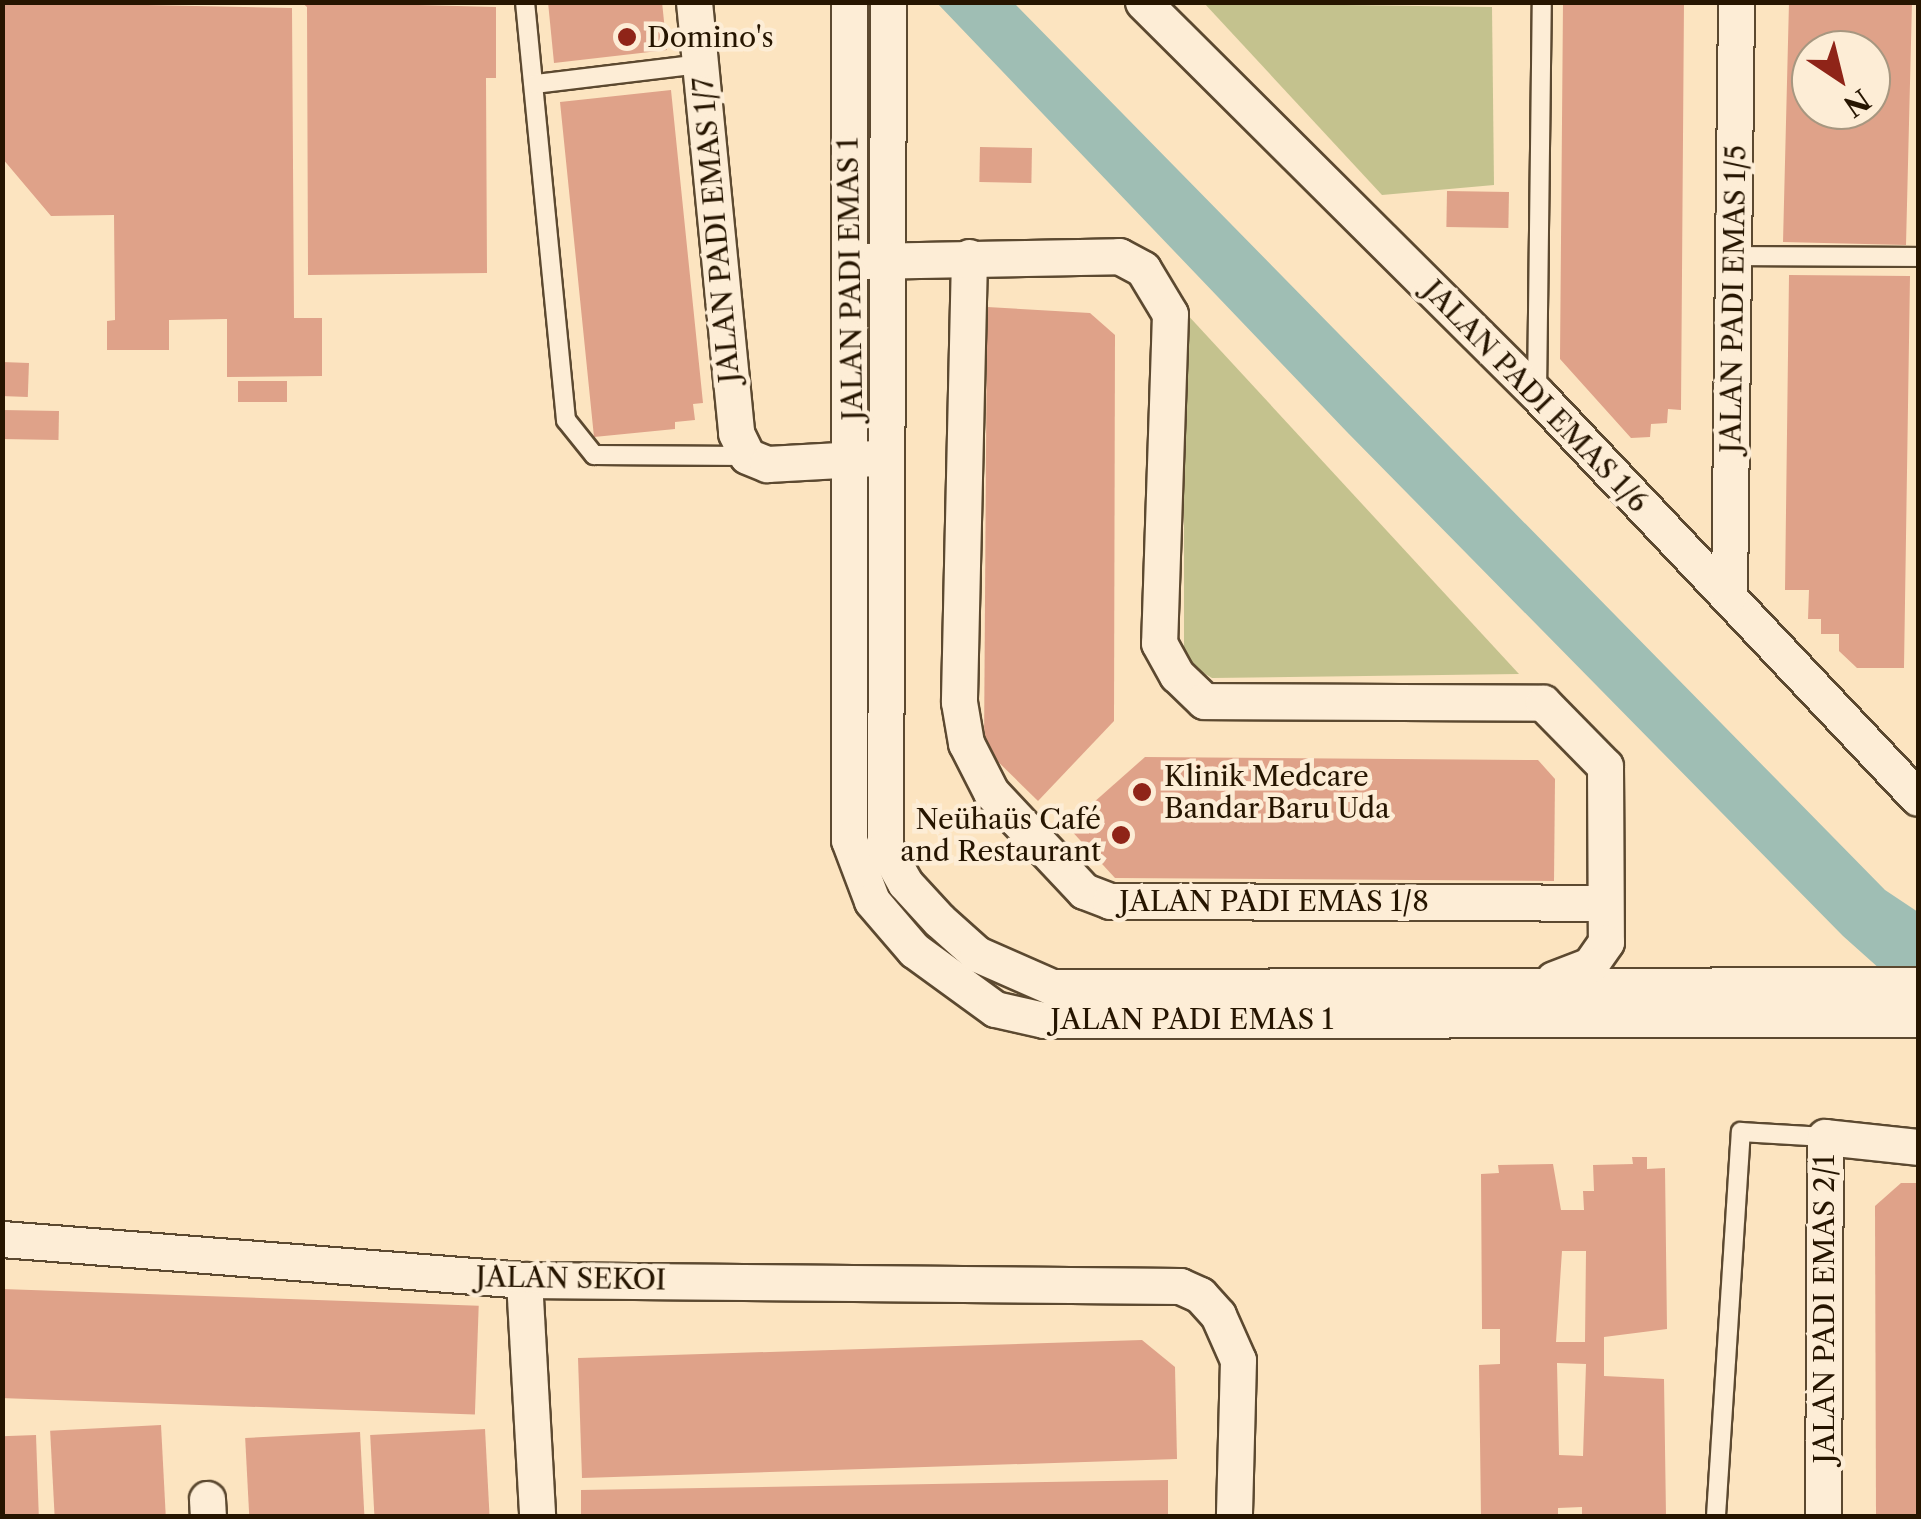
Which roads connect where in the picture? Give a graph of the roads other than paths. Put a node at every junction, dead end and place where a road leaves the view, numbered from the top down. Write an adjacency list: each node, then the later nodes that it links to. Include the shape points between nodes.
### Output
1 (525, 2): 9 (lane)
2 (694, 2): 8 (street, JALAN PADI EMAS 1/7)
3 (849, 2): 14 (street, JALAN PADI EMAS 1)
4 (888, 2): 13 (street, JALAN PADI EMAS 1)
5 (1143, 2): 15 (street, JALAN PADI EMAS 1/6)
6 (1542, 2): 15 (lane)
7 (1736, 2): 10 (street, JALAN PADI EMAS 1/5)
8 (700, 64): 9 (lane); 16 (street, JALAN PADI EMAS 1/7, via 736,432)
9 (535, 84): 16 (lane, via 566,420 579,443 594,455)
10 (1733, 256): 12 (lane); 18 (street, JALAN PADI EMAS 1/5)
11 (970, 257): 13 (street); 20 (street, via 1119,256 1160,288 1170,314 1159,643 1177,676 1204,701 1543,703 1580,733 1604,766); 20 (street, JALAN PADI EMAS 1/8, via 959,702 966,743 991,792 1084,891 1110,902)
12 (1918, 257)
13 (888, 260): 14 (street); 17 (street, JALAN PADI EMAS 1)
14 (846, 262): 17 (street, JALAN PADI EMAS 1)
15 (1537, 394): 18 (street, JALAN PADI EMAS 1/6)
16 (747, 456): 17 (street, via 767,464)
17 (870, 458): 22 (street, JALAN PADI EMAS 1, via 885,847 906,884 976,954 1052,987); 25 (street, JALAN PADI EMAS 1, via 849,840 872,900 914,950 995,1008 1044,1020)
18 (1729, 595): 19 (street, JALAN PADI EMAS 1/6)
19 (1918, 798)
20 (1604, 903): 21 (street)
21 (1606, 942): 22 (street, via 1590,965); 24 (street, via 1639,972)
22 (1528, 985): 24 (street, JALAN PADI EMAS 1)
23 (1918, 985): 24 (street, JALAN PADI EMAS 1)
24 (1676, 986)
25 (1901, 1019)
26 (1824, 1137): 27 (street, JALAN PADI EMAS 2/1); 32 (lane, via 1741,1132); 33 (street, JALAN PADI EMAS 2/1)
27 (1918, 1147)
28 (2, 1239): 29 (street, JALAN SEKOI)
29 (524, 1280): 30 (street); 31 (street, JALAN SEKOI, via 1140,1282 1200,1295 1231,1336 1240,1388)
30 (538, 1516)
31 (1234, 1516)
32 (1716, 1516)
33 (1823, 1516)

